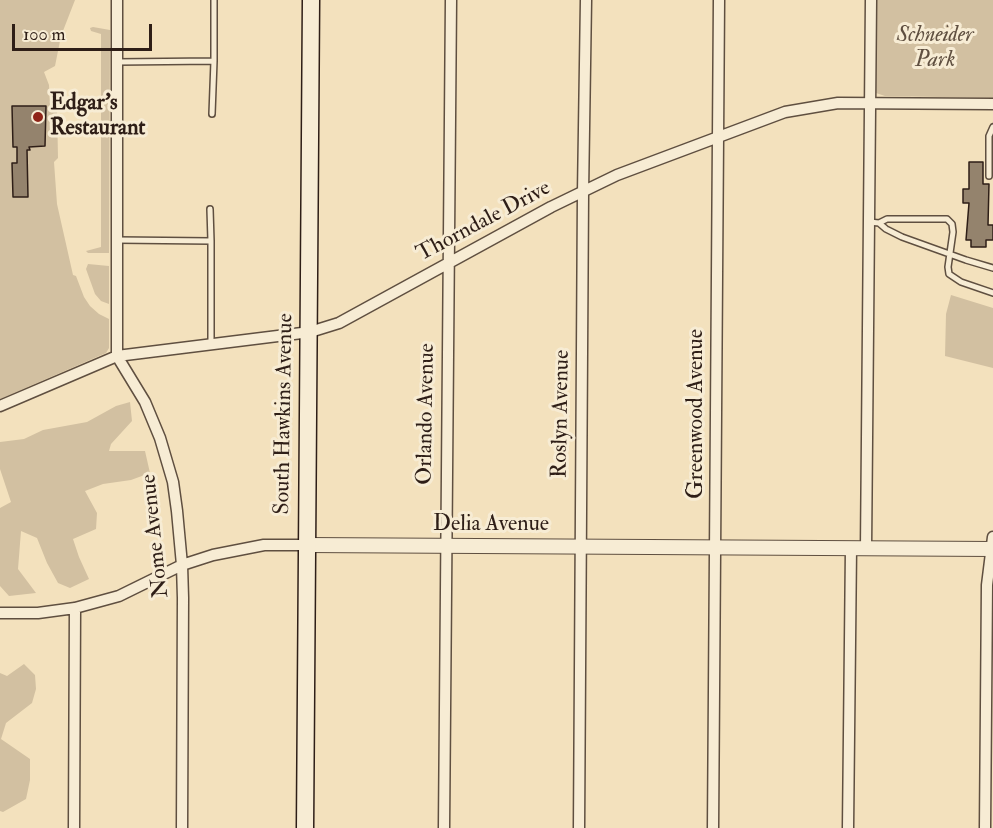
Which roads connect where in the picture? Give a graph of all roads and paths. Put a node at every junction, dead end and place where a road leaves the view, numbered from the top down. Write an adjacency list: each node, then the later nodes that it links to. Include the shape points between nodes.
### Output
1 (117, 0): 9 (street, Nome Avenue)
2 (214, 0): 8 (lane)
3 (311, 0): 25 (main road, South Hawkins Avenue)
4 (451, 0): 22 (street, Orlando Avenue)
5 (585, 0): 16 (street, Roslyn Avenue)
6 (719, 0): 14 (street, Greenwood Avenue)
7 (871, 0): 10 (street)
8 (214, 61): 9 (lane); 12 (lane)
9 (117, 62): 19 (street, Nome Avenue)
10 (869, 102): 11 (street, Thorndale Drive); 14 (street, Thorndale Drive, via 799,108); 18 (street)
11 (993, 104)
12 (212, 114)
13 (993, 127): 15 (lane, via 989,136)
14 (718, 137): 16 (street, Thorndale Drive, via 646,163); 33 (street, Greenwood Avenue)
15 (989, 176)
16 (582, 193): 22 (street, Thorndale Drive); 32 (street, Roslyn Avenue)
17 (210, 209): 20 (lane)
18 (874, 222): 21 (lane, via 902,237); 21 (lane, via 947,219 953,232); 35 (street)
19 (116, 240): 20 (lane); 27 (street, Nome Avenue)
20 (211, 242): 26 (lane)
21 (951, 254): 23 (lane); 24 (lane, via 948,267 954,279)
22 (450, 262): 25 (street, Thorndale Drive, via 339,323); 31 (street, Orlando Avenue)
23 (993, 268)
24 (993, 293)
25 (310, 332): 26 (street, Thorndale Drive); 29 (main road, South Hawkins Avenue)
26 (211, 344): 27 (street, Thorndale Drive)
27 (117, 356): 28 (street, Thorndale Drive); 36 (street, Nome Avenue, via 152,416 168,460)
28 (0, 406)
29 (306, 545): 31 (street, Delia Avenue); 36 (street, Delia Avenue, via 243,548); 41 (main road, South Hawkins Avenue)
30 (992, 545): 35 (street, Delia Avenue); 46 (street, via 987,585)
31 (446, 546): 32 (street, Delia Avenue); 42 (street, Orlando Avenue)
32 (581, 547): 33 (street, Delia Avenue); 43 (street, Roslyn Avenue)
33 (716, 547): 34 (street, Delia Avenue); 44 (street, Greenwood Avenue)
34 (851, 548): 35 (street, Delia Avenue); 45 (street)
35 (866, 548)
36 (182, 565): 37 (street, Delia Avenue, via 118,596); 40 (street, Nome Avenue)
37 (75, 608): 38 (street, Delia Avenue); 39 (street)
38 (0, 613)
39 (74, 828)
40 (182, 828)
41 (305, 828)
42 (444, 828)
43 (579, 828)
44 (713, 828)
45 (848, 828)
46 (985, 828)

